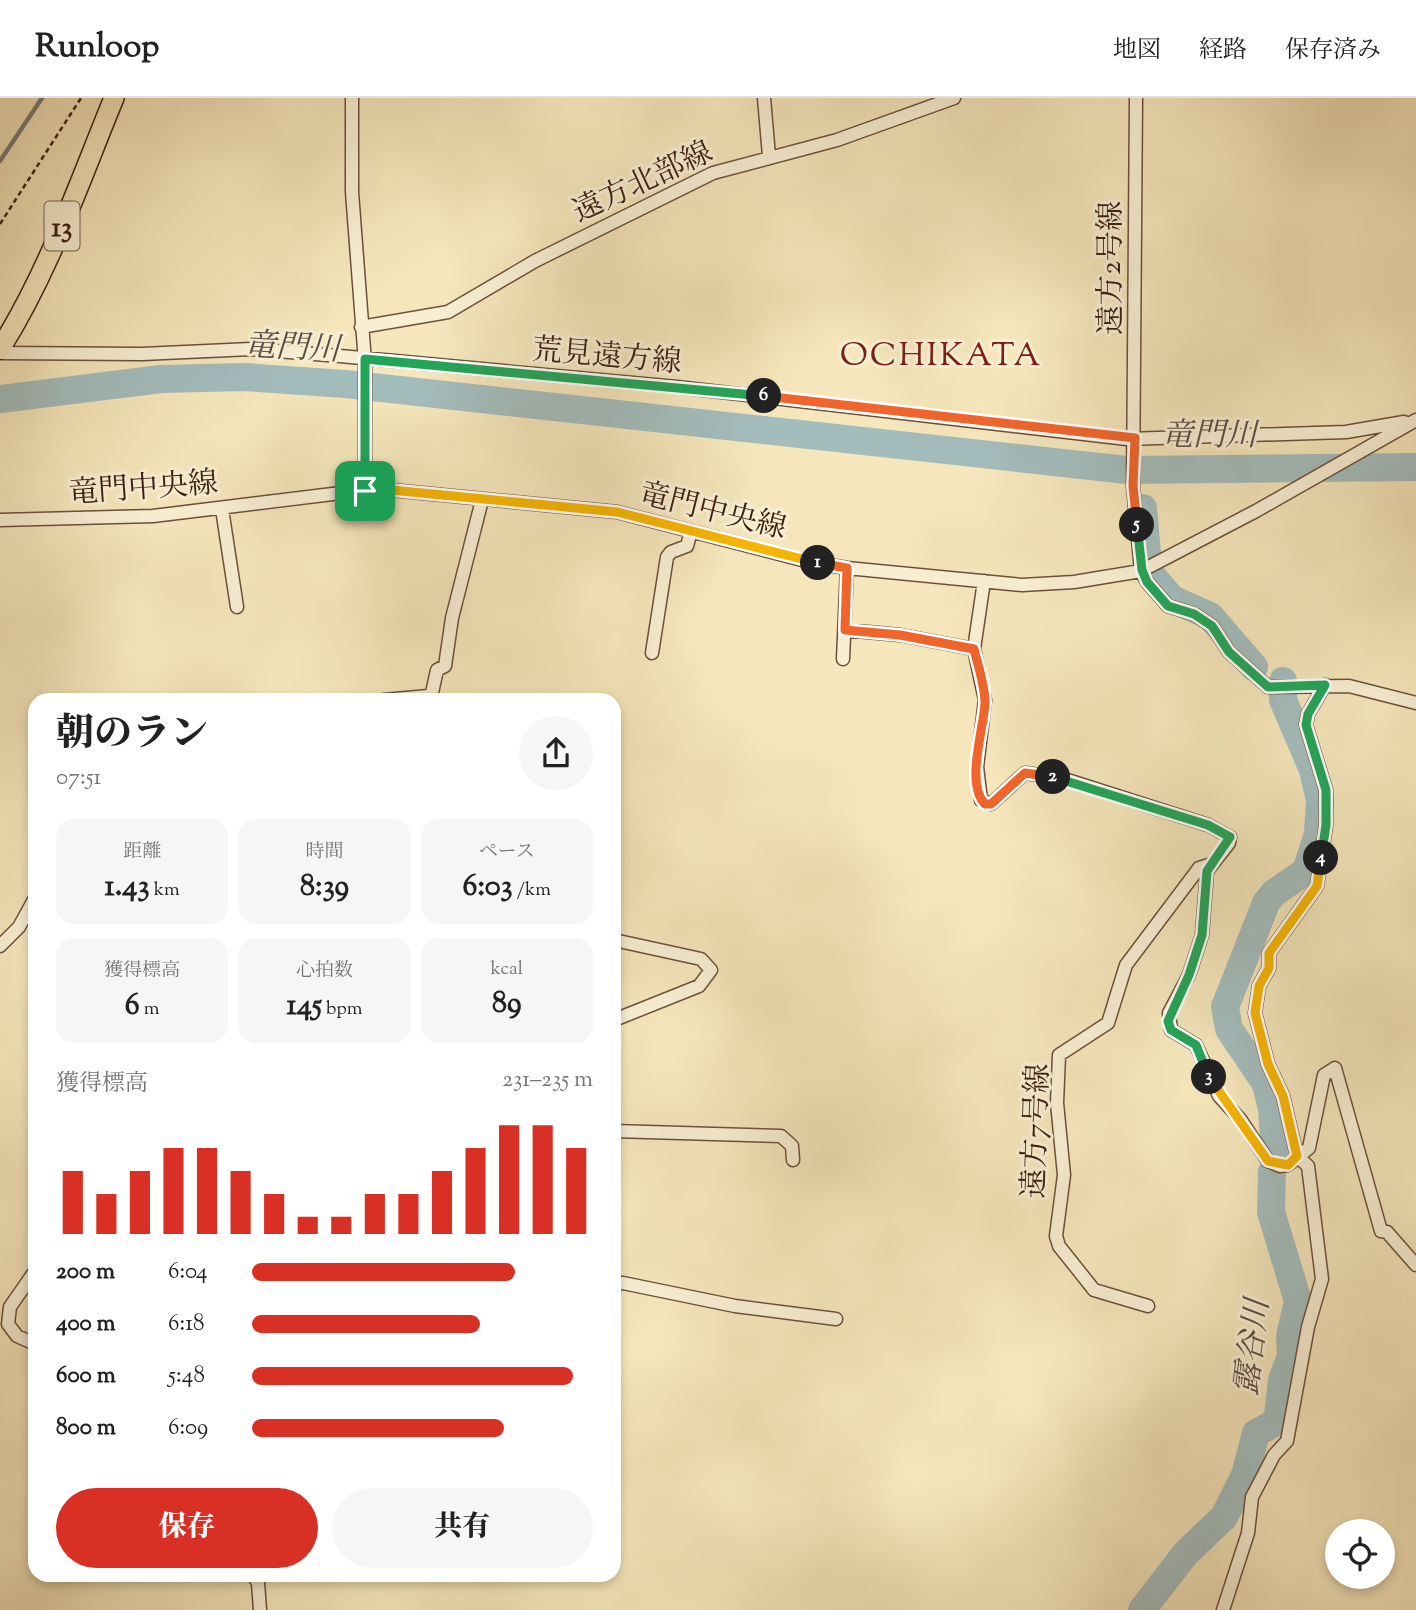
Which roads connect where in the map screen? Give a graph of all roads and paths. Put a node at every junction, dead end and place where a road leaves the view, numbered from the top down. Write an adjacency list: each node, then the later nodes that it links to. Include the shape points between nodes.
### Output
1 (81, 98): 8 (path)
2 (114, 98): 10 (main road, 13, via 44,269)
3 (352, 98): 9 (street, via 352,191)
4 (764, 98): 7 (street)
5 (954, 98): 7 (street, 遠方北部線, via 837,139)
6 (1136, 98): 13 (street, 遠方2号線)
7 (769, 156): 9 (street, 遠方北部線, via 713,173 535,261 448,312)
8 (0, 224)
9 (361, 327): 11 (street)
10 (0, 351): 11 (street, 荒見遠方線, via 142,354 251,349)
11 (365, 360): 13 (street, 荒見遠方線, via 677,387); 14 (street)
12 (1416, 420): 13 (street, 荒見遠方線, via 1346,432); 20 (street, 竜門中央線)
13 (1135, 438): 20 (street, 遠方2号線, via 1133,486)
14 (365, 491): 15 (street, 竜門中央線); 16 (street, 竜門中央線)
15 (482, 500): 18 (street, 竜門中央線, via 617,512); 28 (street, via 452,618 445,666 437,670)
16 (222, 509): 17 (street, 竜門中央線, via 153,516); 22 (street)
17 (0, 520)
18 (691, 531): 19 (street, 竜門中央線); 25 (street, via 687,546 667,557)
19 (847, 568): 21 (street, 竜門中央線); 23 (street)
20 (1142, 570): 21 (street, 竜門中央線, via 1048,584); 27 (street, via 1168,606 1205,620 1229,652 1268,687)
21 (984, 581): 24 (street, 遠方7号線)
22 (237, 607)
23 (845, 630): 24 (street); 26 (street)
24 (974, 649): 30 (street, 遠方7号線, via 985,700 977,789 985,804 991,804 1025,773 1061,778 1223,832 1230,837 1229,843)
25 (652, 653)
26 (843, 659)
27 (1325, 685): 29 (street); 36 (street, via 1306,725 1326,790 1317,886 1269,953 1255,1013)
28 (429, 693)
29 (1416, 702)
30 (1212, 864): 36 (street, via 1207,871 1202,935 1189,975 1169,1013 1171,1030 1196,1045 1219,1096 1268,1161 1288,1165); 41 (street, 遠方7号線, via 1199,868 1126,965 1108,1023 1059,1055 1057,1103 1064,1175 1056,1236 1059,1246 1094,1290)
31 (28, 911): 33 (street)
32 (621, 942): 34 (street, via 701,959 711,970 699,986)
33 (0, 946)
34 (621, 1017)
35 (621, 1131): 37 (street, via 781,1136 792,1146)
36 (1297, 1156): 38 (street, via 1309,1148 1324,1075 1335,1068 1381,1231); 46 (street, via 1308,1166 1322,1279 1308,1327 1287,1441 1274,1455 1252,1497 1248,1533)
37 (793, 1160)
38 (1416, 1265)
39 (28, 1281): 43 (street, via 10,1307 8,1324)
40 (621, 1283): 42 (street, via 735,1306)
41 (1148, 1306)
42 (836, 1319)
43 (28, 1341)
44 (257, 1582): 45 (street)
45 (260, 1610)
46 (1223, 1610)

